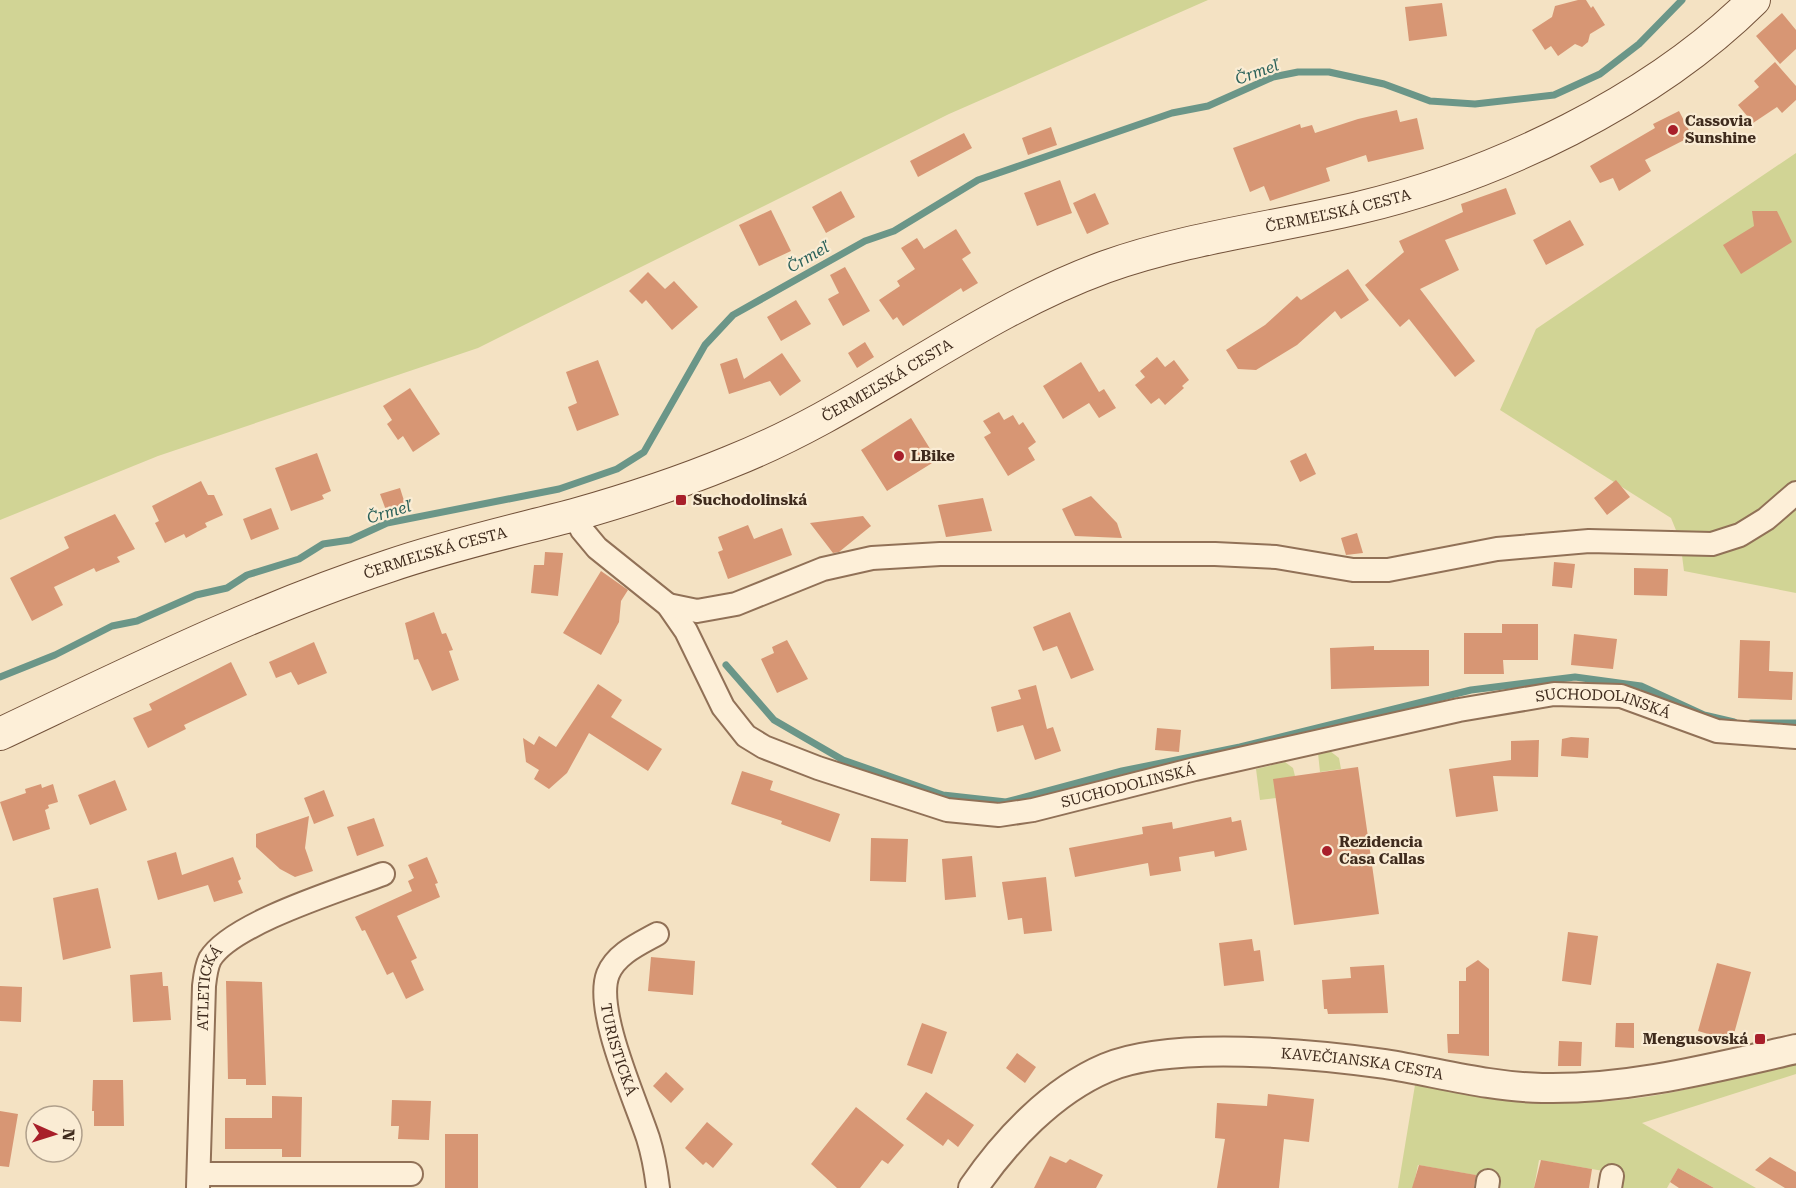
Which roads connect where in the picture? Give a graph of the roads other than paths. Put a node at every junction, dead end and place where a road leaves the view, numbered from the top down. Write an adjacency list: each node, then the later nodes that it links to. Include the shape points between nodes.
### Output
1 (1754, 0): 3 (main road, ČERMEĽSKÁ CESTA, via 1716,34 1632,94 1498,162 1391,200 1203,239 1107,266 1012,308 792,435 652,492)
2 (1796, 493): 4 (street, via 1740,535 1712,544 1578,542 1497,549 1388,570 1353,570 1276,556 940,554 872,558 823,569 735,604 697,611)
3 (574, 515): 4 (street, SUCHODOLINSKÁ, via 597,548); 5 (main road, ČERMEĽSKÁ CESTA, via 389,566 330,587)
4 (668, 605): 6 (street, SUCHODOLINSKÁ, via 686,631 723,707 754,743 921,803 973,814 1033,810 1448,712 1554,694 1621,696 1717,731)
5 (0, 734)
6 (1796, 737)
7 (383, 874): 11 (street, ATLETICKÁ, via 253,926 224,944 209,961 204,986)
8 (657, 934): 12 (street, TURISTICKÁ, via 614,963 604,996 616,1045 649,1141)
9 (1796, 1049): 13 (street, KAVEČIANSKA CESTA, via 1634,1083 1587,1088 1538,1088 1318,1057 1258,1053 1159,1055 1107,1067 1061,1094 1011,1141)
10 (411, 1174): 11 (street, ATLETICKÁ)
11 (199, 1181)
12 (658, 1188)
13 (973, 1188)

